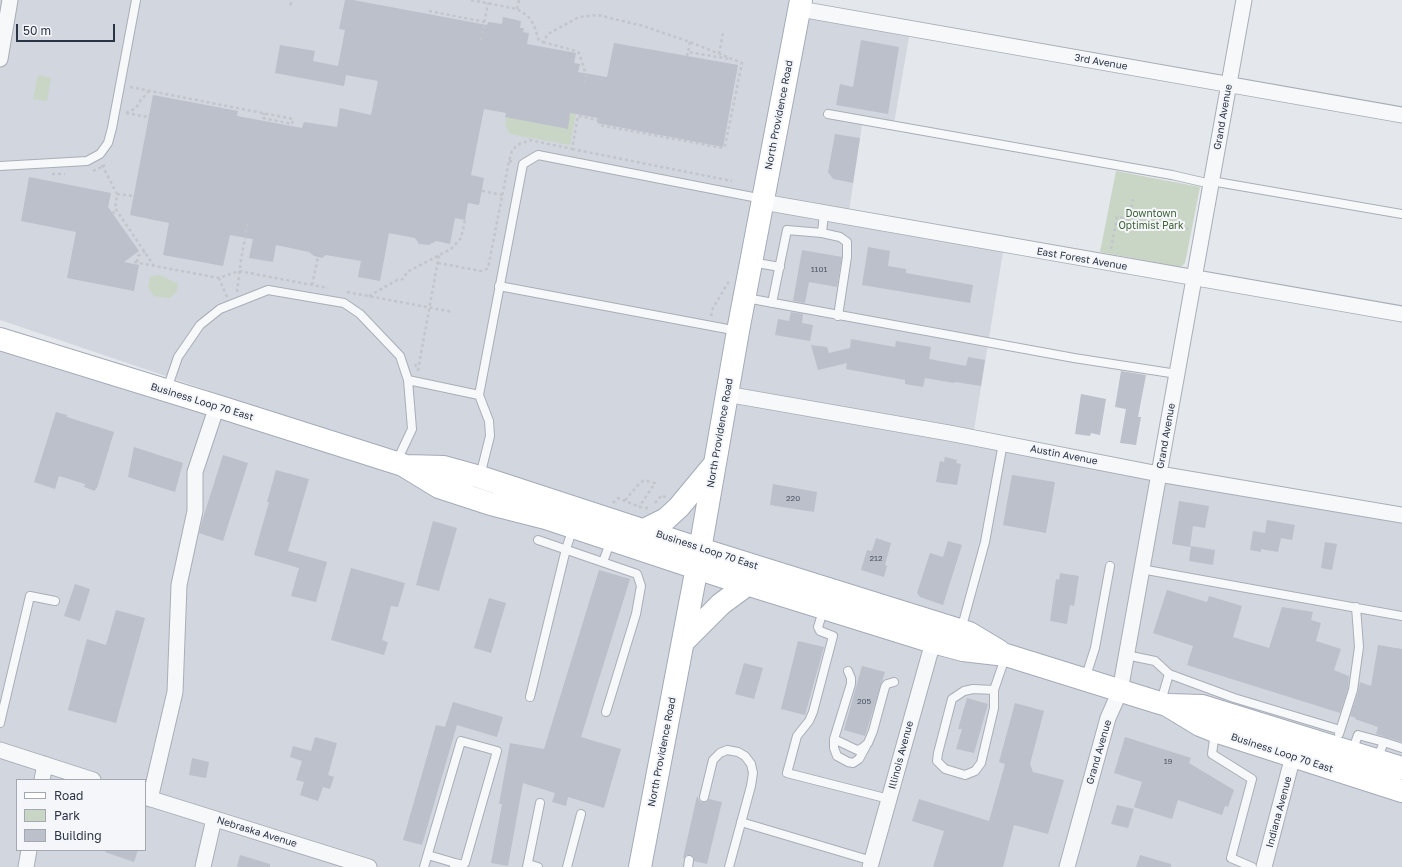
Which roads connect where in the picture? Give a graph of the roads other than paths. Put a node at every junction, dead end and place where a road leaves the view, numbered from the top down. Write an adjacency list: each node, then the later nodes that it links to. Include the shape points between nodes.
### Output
1 (10, 0): 5 (street)
2 (136, 0): 10 (lane, via 112,128 108,143 100,154 87,161)
3 (1244, 0): 7 (street, Grand Avenue)
4 (800, 4): 7 (street, 3rd Avenue); 12 (main road, North Providence Road)
5 (3, 28): 6 (street)
6 (0, 59)
7 (1229, 84): 9 (street, 3rd Avenue); 11 (street, Grand Avenue)
8 (828, 114): 11 (lane)
9 (1402, 115)
10 (0, 166)
11 (1211, 182): 14 (lane); 18 (street, Grand Avenue)
12 (763, 200): 13 (street, East Forest Avenue); 16 (main road, North Providence Road); 19 (lane, via 538,155 523,164)
13 (824, 213): 15 (lane); 18 (street, East Forest Avenue)
14 (1402, 214)
15 (822, 233): 17 (lane, via 787,230); 23 (lane, via 840,237 847,242)
16 (751, 262): 17 (lane); 20 (main road, North Providence Road)
17 (780, 267): 21 (lane)
18 (1193, 278): 22 (street, East Forest Avenue); 26 (street, Grand Avenue)
19 (499, 286): 24 (lane); 30 (lane)
20 (744, 298): 21 (lane); 24 (main road, North Providence Road)
21 (772, 303): 23 (lane)
22 (1402, 314)
23 (838, 316): 26 (lane)
24 (738, 331): 29 (main road, North Providence Road)
25 (0, 339): 28 (main road, Business Loop 70 East)
26 (1176, 374): 35 (street, Grand Avenue)
27 (408, 380): 28 (lane, via 400,356 360,314 344,303 268,290 220,309 200,325 178,357); 30 (lane); 33 (lane, via 412,429)
28 (166, 391): 31 (main road, Business Loop 70 East)
29 (726, 394): 32 (street, Austin Avenue); 34 (main road, North Providence Road)
30 (479, 395): 36 (lane, via 489,421 490,436)
31 (217, 406): 33 (main road, Business Loop 70 East); 82 (street, via 195,472 195,511 179,585 175,692)
32 (1003, 443): 35 (street, Austin Avenue); 52 (lane, via 984,542)
33 (399, 464): 36 (main road, Business Loop 70 East, via 444,467); 38 (main road, Business Loop 70 East, via 439,487)
34 (714, 465): 39 (main road, via 679,507 666,519); 43 (main road, North Providence Road)
35 (1159, 474): 37 (street, Austin Avenue); 46 (street, Grand Avenue)
36 (480, 477): 39 (main road, Business Loop 70 East)
37 (1402, 515)
38 (573, 527): 40 (main road, Business Loop 70 East); 42 (lane)
39 (644, 530): 43 (main road, Business Loop 70 East)
40 (611, 539): 43 (main road, Business Loop 70 East); 44 (lane)
41 (538, 540): 42 (lane)
42 (566, 550): 44 (lane); 63 (lane)
43 (699, 558): 47 (main road, Business Loop 70 East); 52 (main road, Business Loop 70 East); 53 (main road, North Providence Road)
44 (603, 562): 66 (lane, via 638,574 641,586 636,614)
45 (1110, 566): 59 (lane, via 1095,648)
46 (1141, 569): 49 (lane); 56 (street, Grand Avenue)
47 (748, 584): 50 (main road, Business Loop 70 East); 53 (main road, via 721,604)
48 (55, 601): 67 (lane, via 30,596)
49 (1356, 607): 51 (lane); 71 (lane, via 1359,647)
50 (824, 608): 54 (main road, Business Loop 70 East); 83 (lane, via 818,627 820,631 834,636 813,712 797,736 787,773)
51 (1402, 616)
52 (961, 631): 55 (main road, Business Loop 70 East)
53 (683, 642): 99 (main road, North Providence Road)
54 (932, 642): 55 (main road, Business Loop 70 East, via 963,650); 83 (street, Illinois Avenue)
55 (1006, 655): 59 (main road, Business Loop 70 East); 61 (lane)
56 (1126, 655): 58 (lane, via 1155,661); 62 (street, Grand Avenue)
57 (848, 671): 69 (lane, via 851,684)
58 (1169, 674): 64 (lane); 65 (lane)
59 (1085, 680): 62 (main road, Business Loop 70 East)
60 (894, 682): 70 (lane, via 885,687)
61 (994, 690): 61 (lane, via 973,689 964,691 952,699 937,761 945,769 965,775 975,772 981,763 994,708)
62 (1120, 691): 64 (main road, Business Loop 70 East); 101 (street, Grand Avenue, via 1108,718)
63 (530, 696)
64 (1163, 704): 65 (main road, Business Loop 70 East); 68 (main road, Business Loop 70 East)
65 (1231, 706): 71 (main road, Business Loop 70 East)
66 (606, 712)
67 (0, 723)
68 (1215, 731): 75 (main road, Business Loop 70 East); 102 (lane, via 1212,754 1252,779 1231,858)
69 (834, 739): 70 (lane, via 857,750); 70 (lane, via 837,756 853,763 860,760)
70 (868, 743)
71 (1342, 743): 74 (main road, Business Loop 70 East)
72 (1402, 748): 74 (lane)
73 (0, 750): 76 (street)
74 (1380, 751): 77 (main road, Business Loop 70 East)
75 (1293, 756): 80 (main road, Business Loop 70 East); 103 (street, Indiana Avenue)
76 (45, 764): 78 (street); 79 (street)
77 (1402, 768)
78 (42, 779)
79 (91, 779)
80 (1402, 791)
81 (704, 797): 87 (lane, via 713,760 720,753 727,750 745,756 751,764 753,773)
82 (148, 798): 86 (street, Nebraska Avenue)
83 (889, 799): 90 (street, Illinois Avenue)
84 (540, 803): 92 (lane)
85 (581, 814): 98 (lane)
86 (214, 819): 94 (street); 95 (street, Nebraska Avenue)
87 (741, 822): 90 (lane); 100 (lane)
88 (30, 851): 93 (street)
89 (428, 855): 91 (lane); 91 (lane, via 461,741 497,751 465,863); 96 (lane)
90 (871, 864)
91 (455, 865)
92 (527, 866): 97 (lane)
93 (26, 867)
94 (203, 867)
95 (369, 867)
96 (424, 867)
97 (538, 867)
98 (567, 867)
99 (640, 867)
100 (729, 867)
101 (1067, 867)
102 (1252, 867)
103 (1264, 867)

